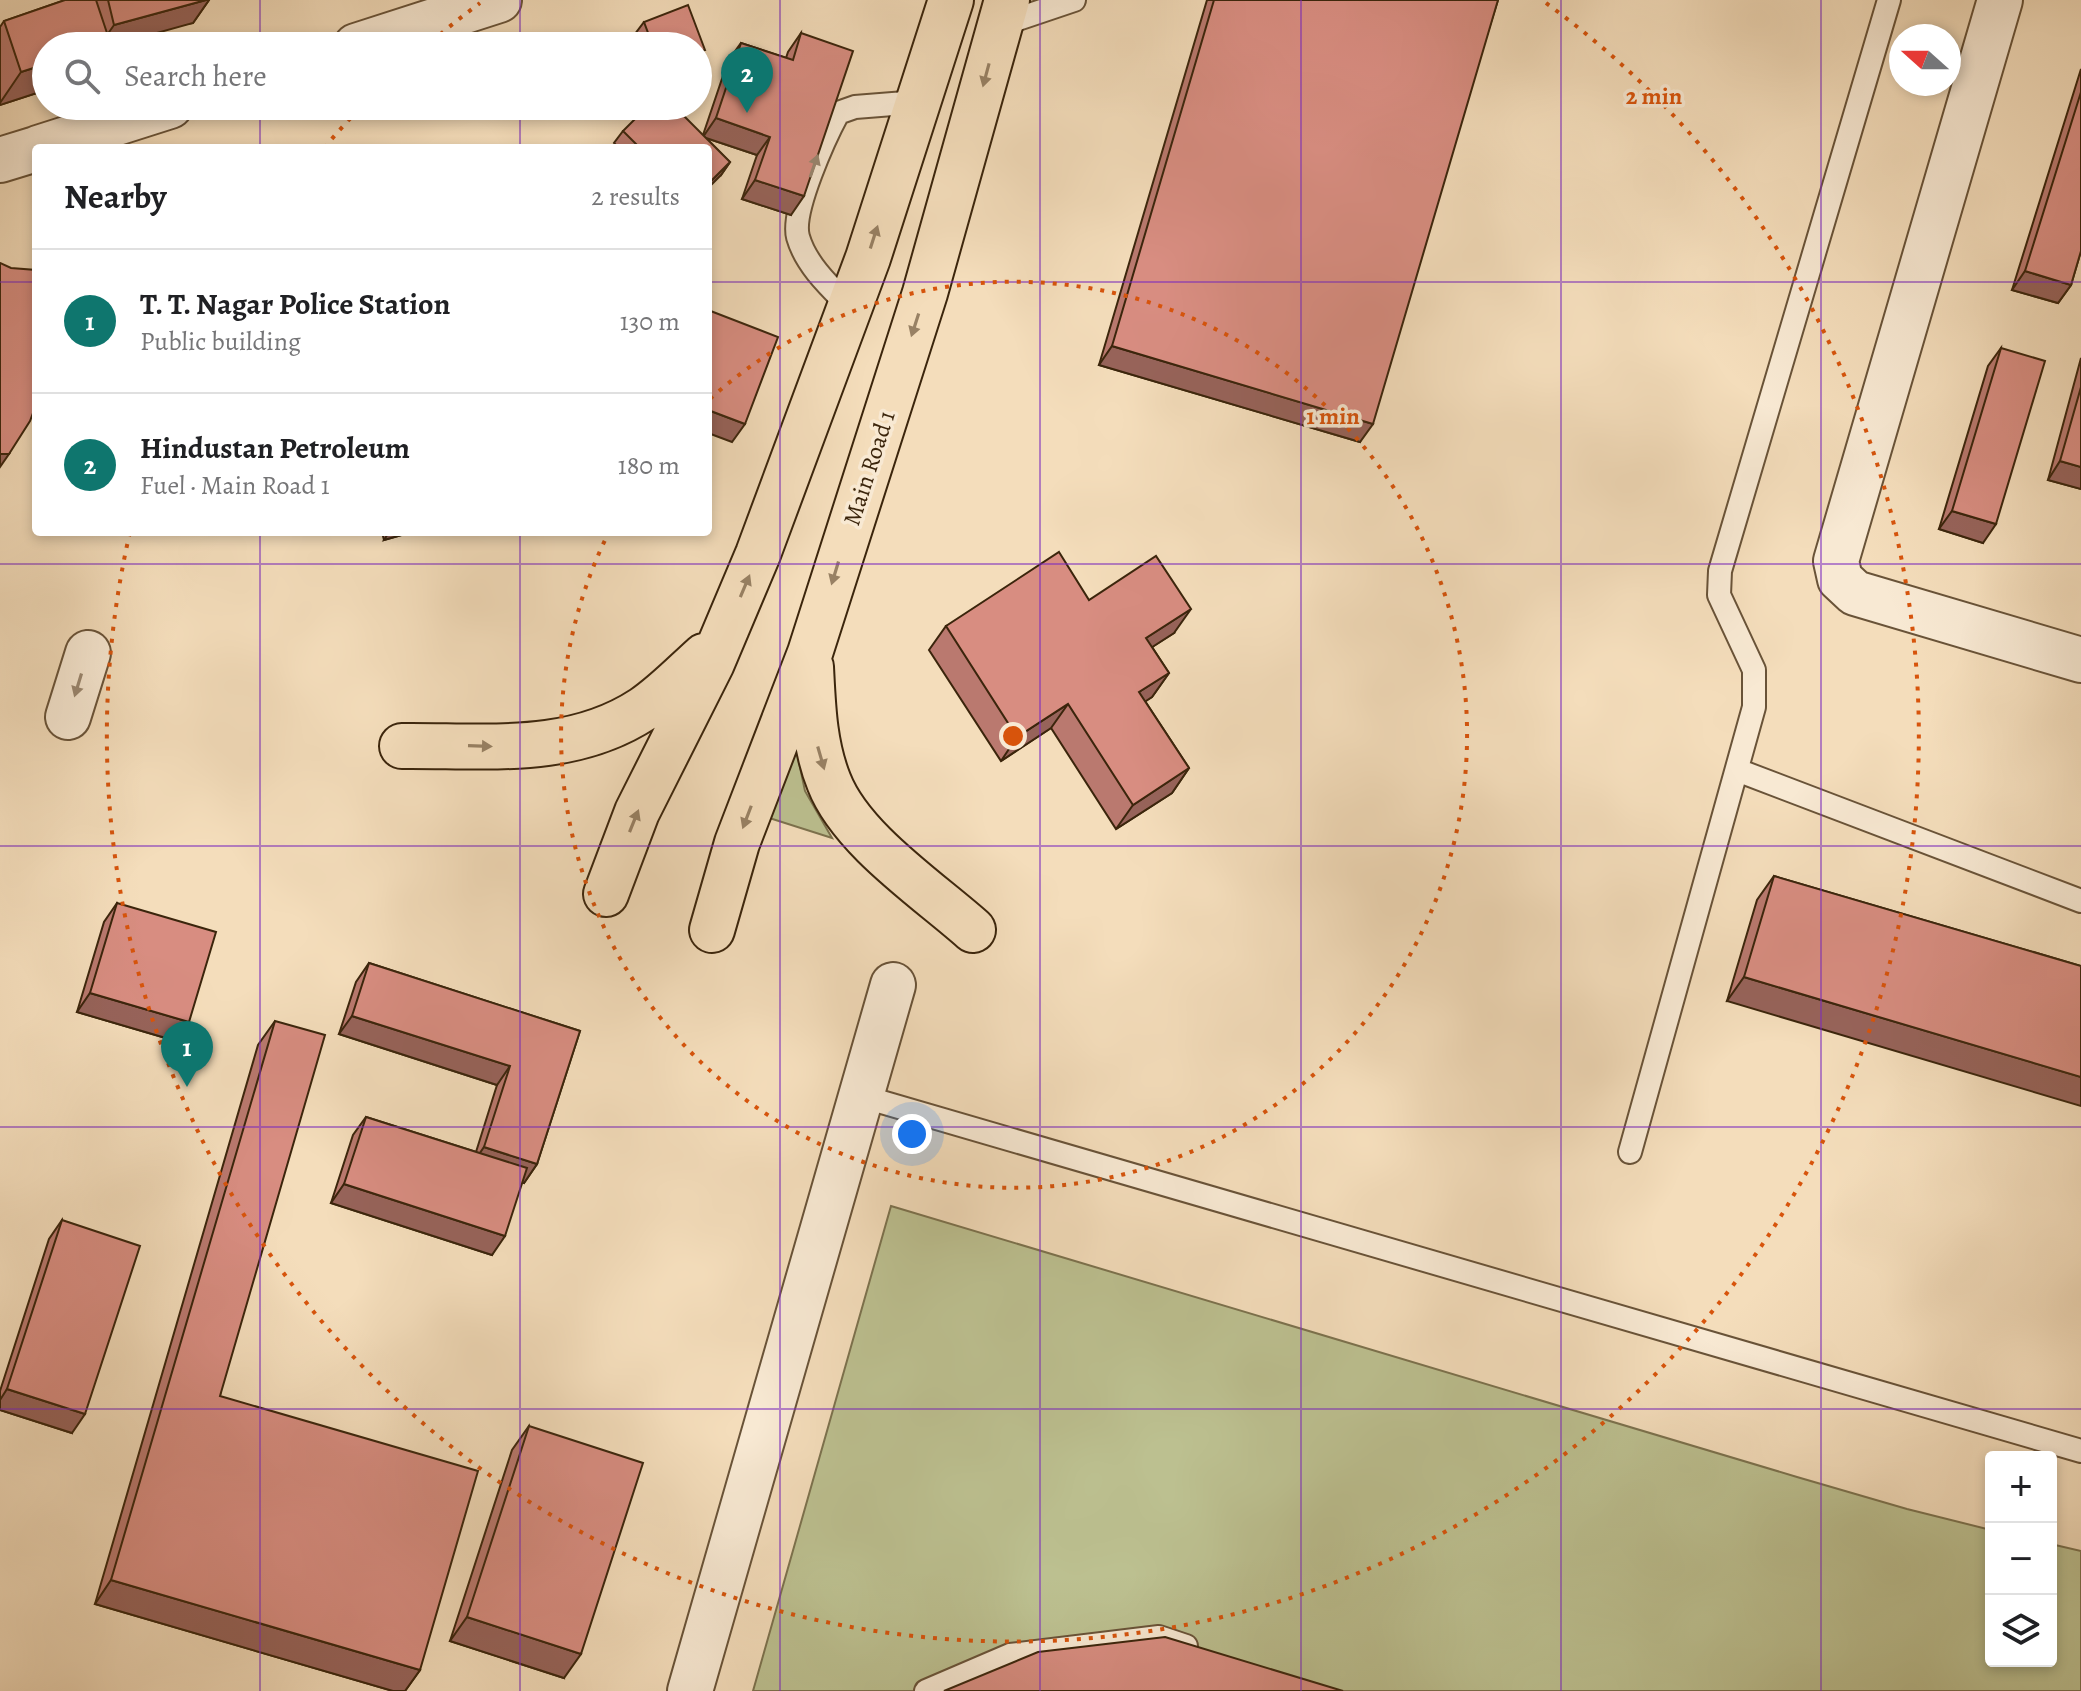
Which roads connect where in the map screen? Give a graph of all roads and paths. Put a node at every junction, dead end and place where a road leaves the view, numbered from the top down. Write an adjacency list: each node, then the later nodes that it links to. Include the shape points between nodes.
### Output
1 (499, 0): 7 (street)
2 (951, 0): 8 (main road)
3 (1074, 0): 6 (lane)
4 (1889, 0): 20 (lane, via 1720,571 1719,595 1754,670 1754,707)
5 (2000, 0): 17 (street, via 1836,561 1840,579 1855,593)
6 (1003, 12): 16 (main road, Main Road 1, one-way to 16, via 925,293)
7 (400, 32)
8 (918, 102): 13 (main road, one-way to 8); 13 (lane, one-way to 8, via 810,263 797,235 798,213 838,113)
9 (126, 120): 10 (street)
10 (50, 144)
11 (32, 150): 12 (street)
12 (0, 160)
13 (850, 307): 14 (main road, one-way to 13)
14 (722, 639): 19 (main road, one-way to 14, via 548,745 591,735 641,711); 21 (main road, one-way to 14, via 637,812)
15 (88, 653): 18 (street, one-way to 18)
16 (810, 653): 23 (main road, Main Road 1, one-way to 23, via 737,843); 24 (main road, one-way to 24, via 815,736 829,784 855,825)
17 (2081, 660)
18 (68, 717)
19 (402, 746)
20 (1737, 770): 22 (lane); 27 (lane)
21 (606, 894)
22 (2081, 901)
23 (712, 930)
24 (973, 930)
25 (893, 985): 26 (street)
26 (861, 1096): 28 (lane); 30 (street)
27 (1630, 1152)
28 (2081, 1451)
29 (1202, 1651): 31 (lane, via 1159,1637 1010,1655)
30 (690, 1691)
31 (926, 1691)

